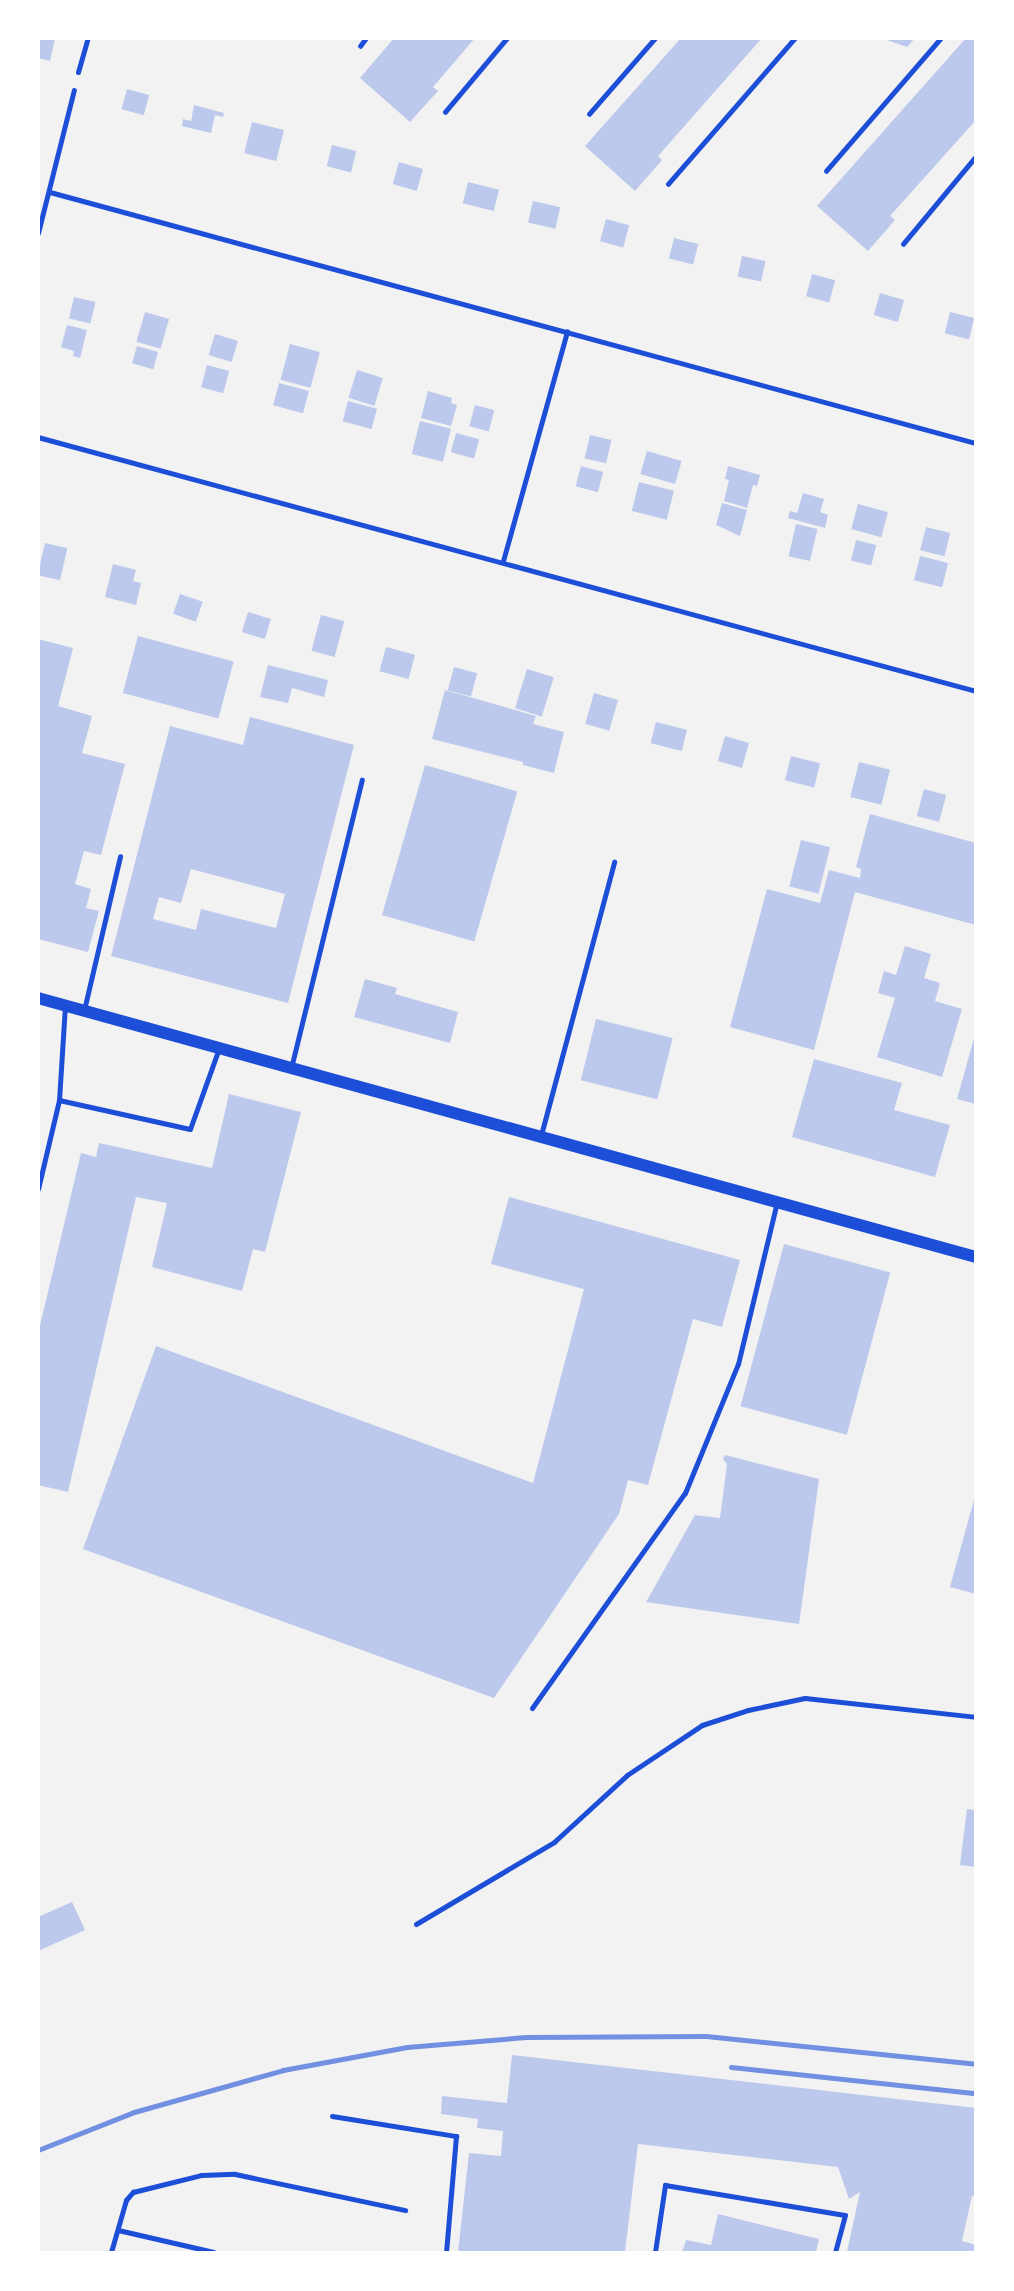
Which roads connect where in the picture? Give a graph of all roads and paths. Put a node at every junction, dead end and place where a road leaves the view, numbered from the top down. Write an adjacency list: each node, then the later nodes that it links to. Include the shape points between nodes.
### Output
1 (88, 38): 8 (lane)
2 (366, 38): 7 (path)
3 (507, 38): 9 (path)
4 (655, 38): 10 (path)
5 (795, 38): 13 (path)
6 (941, 38): 12 (path)
7 (360, 46)
8 (78, 72): 14 (path)
9 (445, 112)
10 (589, 114)
11 (975, 156): 16 (path)
12 (827, 171)
13 (668, 184)
14 (50, 192): 15 (path); 17 (path)
15 (38, 233)
16 (903, 244)
17 (567, 332): 19 (path); 20 (path)
18 (38, 437): 20 (path)
19 (975, 443)
20 (503, 561): 21 (path)
21 (975, 691)
22 (362, 780): 29 (lane)
23 (120, 856): 27 (lane)
24 (614, 862): 31 (lane)
25 (38, 998): 26 (street)
26 (65, 1005): 27 (street); 30 (lane)
27 (83, 1010): 28 (street)
28 (219, 1048): 29 (street); 30 (lane, via 190,1129)
29 (291, 1068): 31 (street)
30 (59, 1100): 32 (lane)
31 (541, 1138): 33 (street)
32 (38, 1189)
33 (777, 1202): 34 (street); 35 (lane, via 738,1364 685,1493)
34 (975, 1257)
35 (532, 1708)
36 (975, 1717): 37 (lane, via 805,1698 702,1725 627,1775 554,1842)
37 (416, 1924)
38 (332, 2116): 43 (lane, via 456,2136)
39 (405, 2210): 40 (lane, via 235,2174 201,2175 133,2192)
40 (118, 2230): 41 (lane); 42 (lane)
41 (111, 2252)
42 (213, 2252)
43 (446, 2252)
44 (654, 2252): 45 (lane, via 665,2185 845,2216)
45 (835, 2252)

